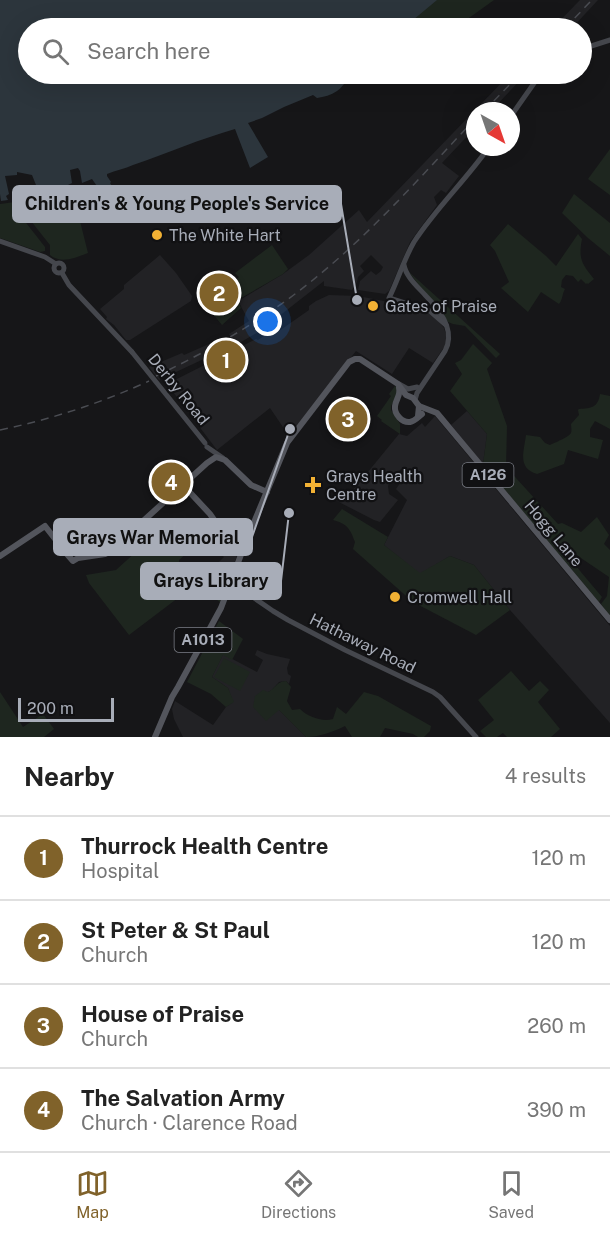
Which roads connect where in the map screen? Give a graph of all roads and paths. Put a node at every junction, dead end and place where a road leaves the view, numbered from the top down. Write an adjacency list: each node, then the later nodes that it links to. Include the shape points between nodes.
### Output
1 (610, 40): 2 (street)
2 (596, 44): 3 (street); 4 (street)
3 (592, 45)
4 (610, 45)
5 (533, 84): 6 (street)
6 (520, 103)
7 (482, 156): 9 (street, via 422,231)
8 (0, 241): 23 (street, Derby Road, bridge, via 63,264 62,273 69,285 132,352)
9 (404, 264): 10 (street); 11 (street)
10 (408, 275): 11 (street, via 403,273); 12 (street)
11 (399, 277): 13 (street, via 389,298)
12 (423, 292): 13 (street, via 424,302); 14 (street)
13 (418, 307): 14 (street)
14 (446, 325): 15 (street, via 449,345)
15 (426, 379): 17 (street); 20 (street, via 415,395)
16 (398, 384): 17 (street, Hogg Lane, via 408,389); 18 (main road, Hogg Lane); 19 (main road); 27 (main road, Hogg Lane, via 363,360 349,362 287,443)
17 (417, 387): 18 (street)
18 (406, 395): 19 (main road); 20 (main road, Hogg Lane)
19 (396, 402): 22 (main road, via 395,411 403,420 412,421)
20 (417, 403): 21 (main road, Hogg Lane / A126); 22 (main road)
21 (430, 410): 22 (main road); 31 (main road, Hogg Lane / A126, via 437,413)
22 (418, 416)
23 (206, 445): 24 (street, Derby Road); 25 (street, Derby Road, via 210,454)
24 (225, 460): 25 (main road, via 216,457); 27 (main road, Derby Road, via 250,485)
25 (207, 463): 26 (main road)
26 (183, 485): 28 (main road, via 223,533); 29 (main road, via 105,554 74,561 45,526)
27 (267, 492): 28 (main road)
28 (245, 544): 30 (main road, A1013)
29 (0, 556)
30 (231, 582): 32 (main road, A1013); 33 (street, Hathaway Road, via 288,620 433,692)
31 (610, 620)
32 (155, 737)
33 (476, 737)

